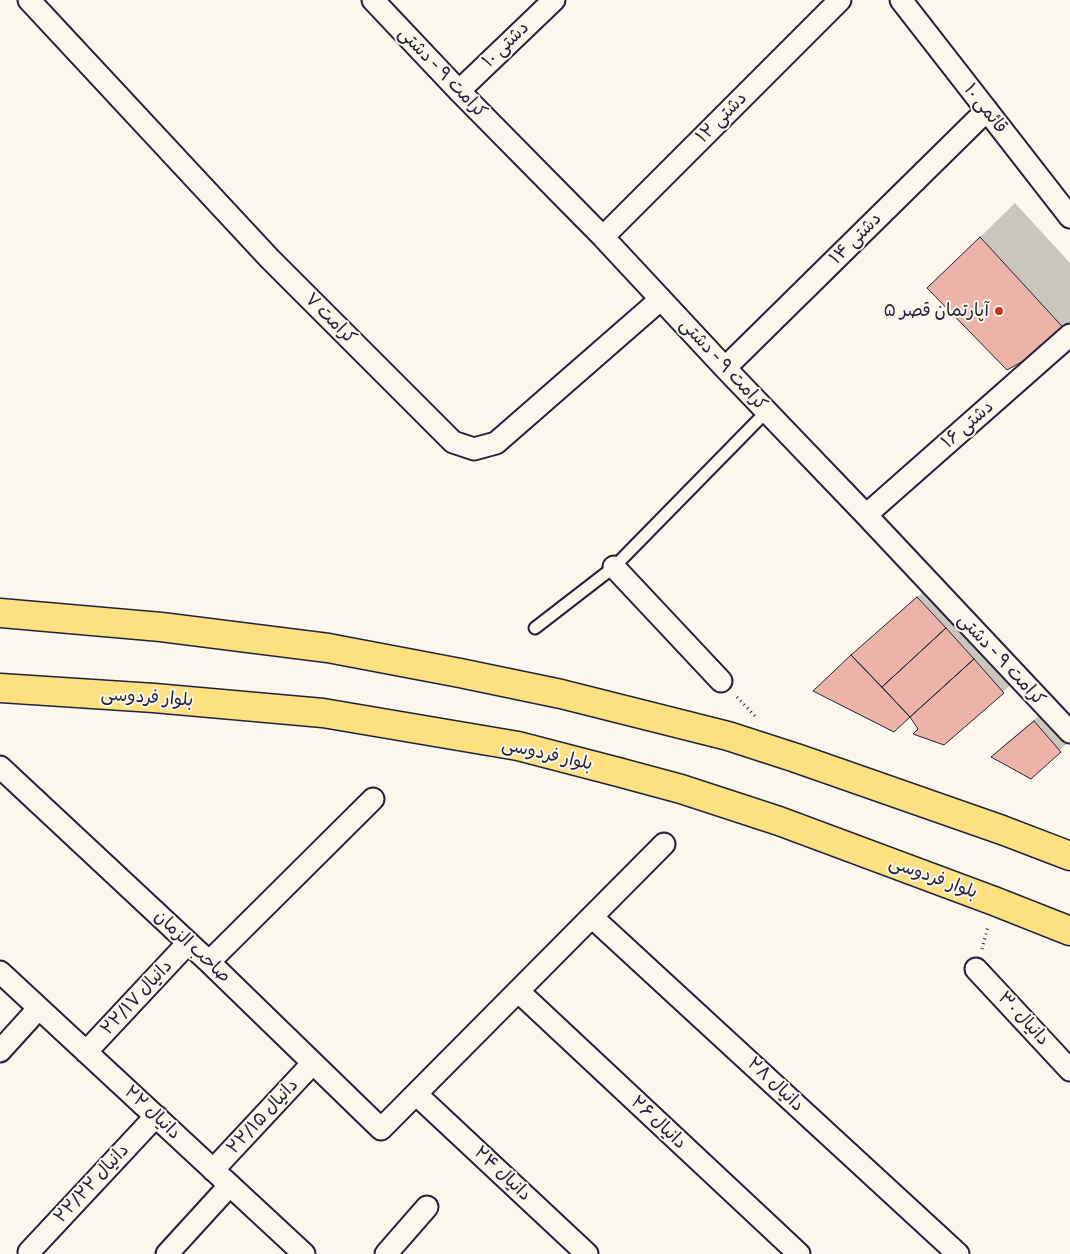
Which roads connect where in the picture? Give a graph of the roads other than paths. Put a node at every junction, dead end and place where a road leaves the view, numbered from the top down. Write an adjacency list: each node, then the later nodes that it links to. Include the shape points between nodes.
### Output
1 (29, 0): 10 (street, کرامت ۷, via 270,259 453,442 474,449 496,443)
2 (373, 0): 6 (street, کرامت ۹ - دشتی)
3 (554, 0): 6 (street, دشتی ۱۰)
4 (840, 0): 9 (street, دشتی ۱۲)
5 (901, 0): 7 (street, قائمی ۱۰)
6 (458, 91): 9 (street, کرامت ۹ - دشتی)
7 (987, 110): 8 (street, قائمی ۱۰); 12 (street, دشتی ۱۴)
8 (1070, 218)
9 (603, 237): 10 (street, کرامت ۹ - دشتی)
10 (661, 299): 12 (street, کرامت ۹ - دشتی)
11 (1070, 336): 14 (street, دشتی ۱۶)
12 (725, 368): 13 (street, کرامت ۹ - دشتی)
13 (766, 412): 14 (street, کرامت ۹ - دشتی); 15 (lane)
14 (866, 516): 20 (street, کرامت ۹ - دشتی)
15 (614, 567): 17 (lane); 18 (street)
16 (0, 613): 24 (main road, via 161,627 328,648 561,694 728,736)
17 (535, 628)
18 (721, 681)
19 (0, 688): 26 (main road, بلوار فردوسی, via 323,713 518,746 663,784 779,821)
20 (1070, 732)
21 (0, 767): 27 (street, صاحب الزمان)
22 (372, 799): 28 (street)
23 (664, 844): 25 (street)
24 (1070, 856)
25 (592, 917): 31 (street); 48 (street, دانیال ۲۸)
26 (1070, 931)
27 (188, 943): 28 (street, صاحب الزمان); 34 (street, دانیال ۲۲/۱۷)
28 (209, 962): 35 (street, صاحب الزمان)
29 (976, 969): 36 (street, دانیال ۳۰)
30 (0, 972): 32 (street, دانیال ۲۲)
31 (518, 991): 37 (street); 47 (street, دانیال ۲۶)
32 (39, 1008): 33 (street); 34 (street, دانیال ۲۲)
33 (0, 1051)
34 (86, 1052): 38 (street, دانیال ۲۲)
35 (312, 1064): 37 (street, صاحب الزمان, via 381,1129); 39 (street, دانیال ۲۲/۱۵)
36 (1070, 1070)
37 (416, 1094): 46 (street, دانیال ۲۴)
38 (156, 1116): 39 (street, دانیال ۲۲); 42 (street, دانیال ۲۲/۲۲)
39 (214, 1170): 40 (street, دانیال ۲۲)
40 (230, 1185): 43 (street); 44 (street, دانیال ۲۲)
41 (427, 1207): 45 (street)
42 (29, 1252)
43 (167, 1254)
44 (304, 1254)
45 (386, 1254)
46 (587, 1254)
47 (799, 1254)
48 (958, 1254)

